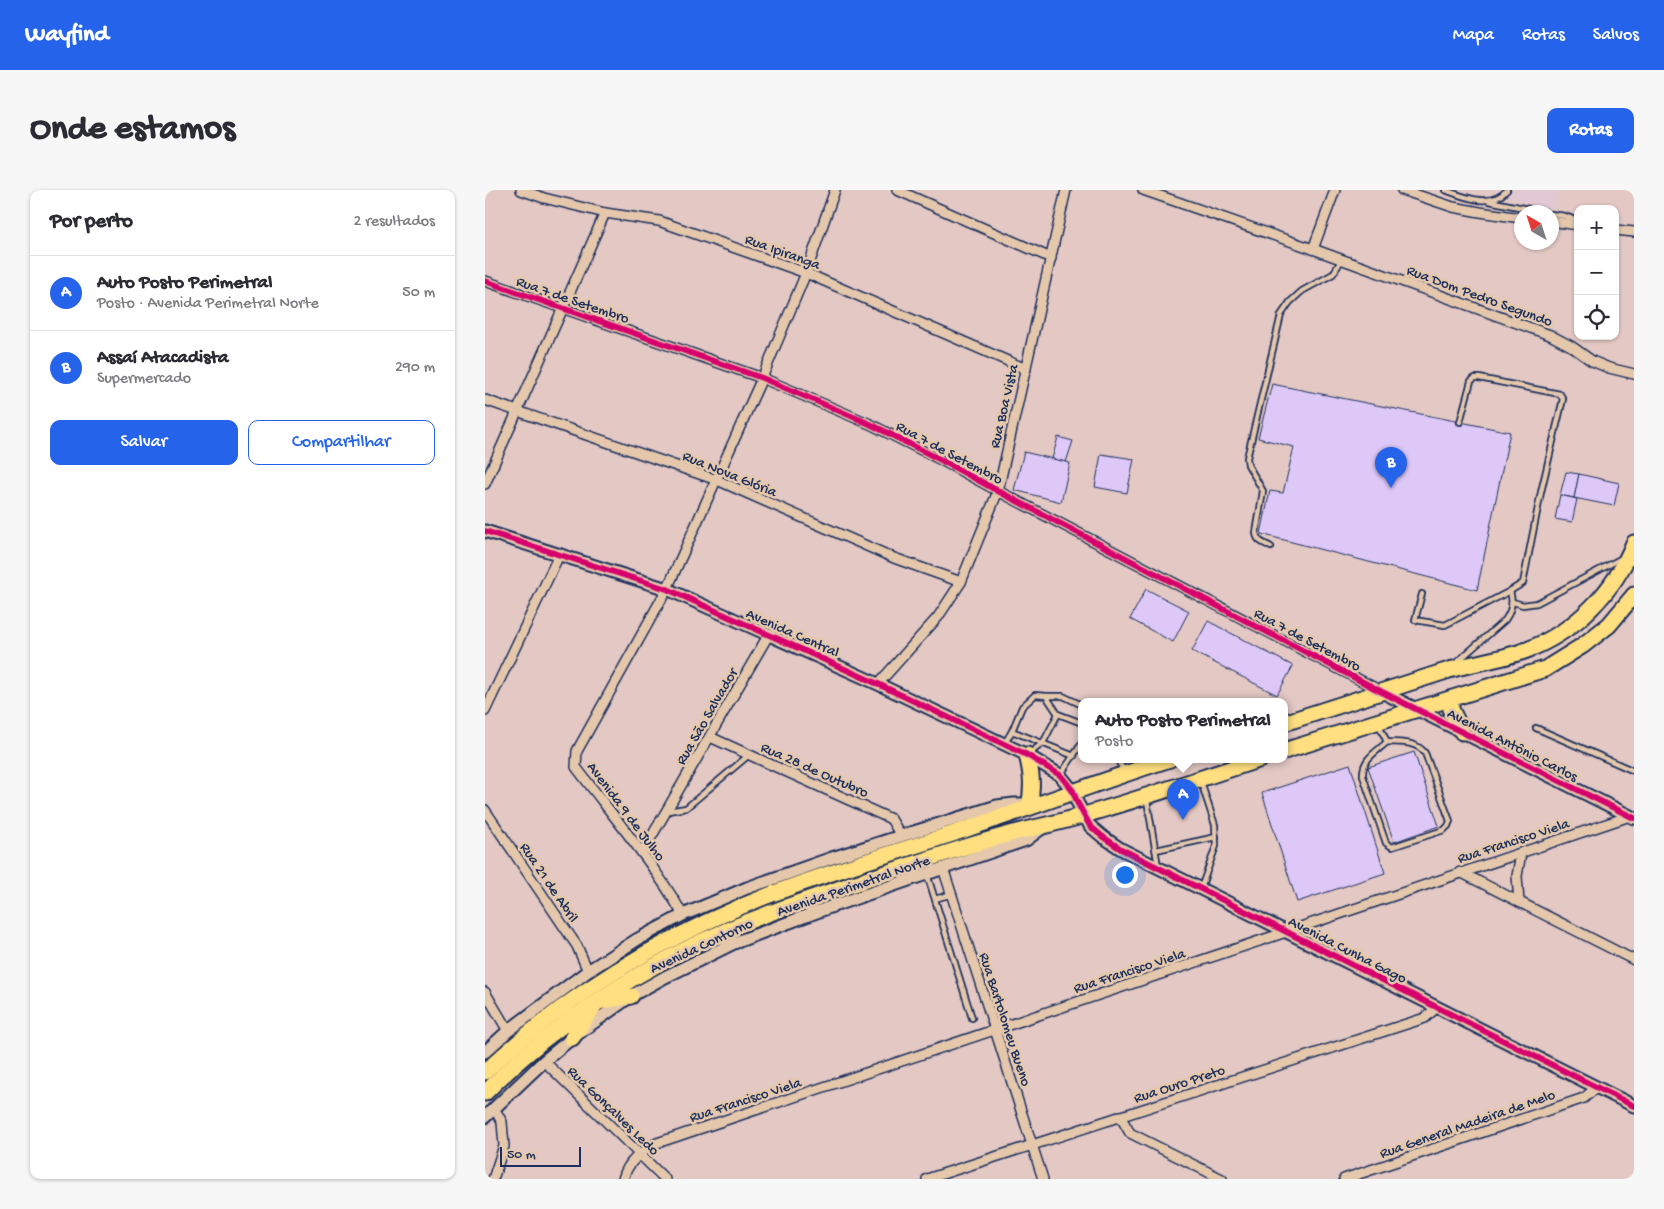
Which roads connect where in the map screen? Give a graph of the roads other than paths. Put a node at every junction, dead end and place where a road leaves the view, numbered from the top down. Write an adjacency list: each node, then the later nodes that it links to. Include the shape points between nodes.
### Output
1 (521, 190): 10 (street, Rua Ipiranga)
2 (835, 190): 24 (street, Avenida 9 de Julho)
3 (897, 190): 22 (street)
4 (1066, 190): 22 (street, Rua Boa Vista)
5 (1143, 190): 21 (street, Rua Dom Pedro Segundo)
6 (1335, 190): 21 (street)
7 (1402, 190): 15 (street, via 1453,207)
8 (1445, 190): 11 (lane, via 1470,200)
9 (1507, 190): 11 (lane)
10 (546, 194): 13 (street, Rua Ipiranga)
11 (1488, 200): 12 (lane)
12 (1514, 206)
13 (605, 213): 24 (street, Rua Ipiranga, via 659,221); 26 (street)
14 (1559, 215): 16 (lane)
15 (1514, 217)
16 (1574, 219)
17 (1559, 223): 18 (street)
18 (1574, 225)
19 (1619, 230): 20 (street)
20 (1634, 232)
21 (1313, 249): 23 (street, Rua Dom Pedro Segundo)
22 (1051, 258): 27 (street, Rua Boa Vista)
23 (1342, 260): 28 (street, Rua Dom Pedro Segundo, via 1550,335 1592,361); 37 (lane, via 1333,274 1302,291 1281,315 1247,458 1263,491 1256,537)
24 (805, 273): 27 (street, Rua Ipiranga); 29 (street, Avenida 9 de Julho)
25 (485, 281): 26 (street, Rua 7 de Setembro)
26 (563, 309): 29 (street, Rua 7 de Setembro); 31 (street)
27 (1026, 369): 35 (street, Rua Boa Vista)
28 (1634, 374)
29 (762, 378): 33 (street, Avenida 9 de Julho); 35 (street, Rua 7 de Setembro, via 870,424)
30 (485, 400): 31 (street, Rua Nova Glória)
31 (517, 412): 33 (street, Rua Nova Glória); 34 (street)
32 (1460, 422): 42 (lane, via 1471,381 1475,378 1559,394 1563,399 1523,583)
33 (717, 480): 40 (street, Rua Nova Glória, via 894,558); 41 (street, Avenida 9 de Julho)
34 (485, 484)
35 (998, 492): 40 (street, Rua Boa Vista); 49 (street, Rua 7 de Setembro)
36 (485, 531): 39 (street, Avenida Central)
37 (1271, 547)
38 (1632, 548): 45 (lane, via 1537,603 1523,605); 47 (highway, via 1605,594 1587,612 1548,640 1527,650)
39 (560, 554): 41 (street, Avenida Central); 54 (street)
40 (961, 582): 48 (street, Rua Boa Vista, via 938,617)
41 (667, 589): 46 (street, Avenida Central); 90 (street, Avenida 9 de Julho, via 577,751 575,767)
42 (1510, 591): 43 (lane, via 1445,625 1415,620); 45 (lane)
43 (1422, 594)
44 (1634, 594): 51 (highway, via 1609,625 1545,669)
45 (1513, 602): 47 (lane, via 1505,620)
46 (769, 634): 48 (street, Avenida Central); 62 (street, Rua São Salvador)
47 (1446, 671): 49 (highway)
48 (878, 684): 65 (street, Avenida Central)
49 (1382, 692): 53 (street, Avenida Antônio Carlos); 56 (highway)
50 (1046, 696): 52 (lane, via 1063,696); 55 (lane); 60 (lane, via 1035,695 1022,707)
51 (1450, 699): 53 (highway); 61 (highway)
52 (1078, 702)
53 (1416, 709): 58 (highway); 61 (street, Avenida Antônio Carlos)
54 (485, 710)
55 (1058, 714): 57 (lane); 64 (lane)
56 (1288, 721)
57 (1078, 722)
58 (1377, 722): 63 (lane); 67 (highway)
59 (1536, 728): 74 (lane)
60 (1012, 732): 64 (lane); 65 (lane)
61 (1462, 732): 83 (street, Avenida Antônio Carlos)
62 (710, 737): 68 (street, Rua 28 de Outubro); 82 (street, Rua São Salvador)
63 (1387, 742): 63 (lane, via 1415,744 1425,753 1450,821 1443,830 1392,847 1386,843 1363,776 1364,763)
64 (1043, 743): 69 (lane); 70 (lane)
65 (1005, 744): 69 (street, Avenida Central)
66 (1078, 750): 70 (lane)
67 (1288, 750)
68 (749, 755): 82 (lane, via 686,808); 86 (street, Rua 28 de Outubro, via 891,819)
69 (1027, 755): 76 (street, Avenida Central); 80 (highway, via 1032,772)
70 (1074, 756): 76 (lane)
71 (1119, 763): 75 (lane)
72 (1157, 763): 75 (highway, Avenida Perimetral Norte)
73 (1248, 763): 77 (highway, Avenida Perimetral Norte)
74 (1634, 771)
75 (1125, 773): 78 (highway, Avenida Perimetral Norte)
76 (1060, 775): 78 (street, Avenida Central)
77 (1200, 778): 79 (highway, Avenida Perimetral Norte); 87 (lane)
78 (1073, 791): 80 (highway, Avenida Perimetral Norte); 84 (street, Avenida Cunha Gago)
79 (1146, 795): 84 (highway, Avenida Perimetral Norte); 88 (lane)
80 (1029, 807): 86 (street, via 1014,804 997,806); 114 (highway, Avenida Perimetral Norte, via 773,894 713,919 604,978 558,1010)
81 (485, 810): 102 (street, Rua 21 de Abril, via 577,946)
82 (667, 812): 90 (street, Rua São Salvador)
83 (1633, 814): 89 (street, Rua Francisco Viela)
84 (1084, 815): 85 (highway, Avenida Perimetral Norte); 91 (street, Avenida Cunha Gago, via 1090,826 1103,837)
85 (1045, 826): 92 (street, Avenida Contorno, via 1026,840); 105 (highway, Avenida Perimetral Norte, via 938,856 745,923 699,943)
86 (901, 836): 99 (street, via 747,888)
87 (1216, 837): 88 (lane); 95 (lane, via 1217,846)
88 (1156, 850): 91 (lane)
89 (1521, 853): 93 (street, Rua Francisco Viela); 98 (street, via 1517,876)
90 (642, 854): 99 (street, Avenida 9 de Julho)
91 (1159, 867): 95 (street, Avenida Cunha Gago)
92 (943, 868): 94 (street, Avenida Contorno); 96 (street, Rua Bartolomeu Bueno)
93 (1460, 872): 98 (street); 100 (street, Rua Francisco Viela)
94 (927, 873): 97 (lane); 104 (street, Avenida Contorno, via 734,942)
95 (1201, 888): 100 (street, Avenida Cunha Gago)
96 (952, 894): 97 (lane); 109 (street, Rua Bartolomeu Bueno)
97 (935, 899): 108 (lane)
98 (1519, 902): 101 (street)
99 (683, 914): 102 (street)
100 (1286, 932): 107 (street, Avenida Cunha Gago); 109 (street, Rua Francisco Viela)
101 (1634, 960)
102 (588, 971): 110 (street)
103 (485, 992): 106 (street)
104 (631, 996): 105 (highway); 111 (street, Avenida Contorno)
105 (597, 1002): 111 (highway); 116 (highway, Avenida Perimetral Norte, via 517,1063)
106 (488, 1005): 110 (street)
107 (1436, 1008): 115 (street, Avenida Cunha Gago); 119 (street, Rua Ouro Preto, via 1425,1018)
108 (972, 1018)
109 (995, 1030): 121 (street, Rua Bartolomeu Bueno); 122 (street, Rua Francisco Viela, via 657,1143)
110 (508, 1031): 112 (street)
111 (572, 1038): 113 (street, Avenida Contorno)
112 (485, 1052)
113 (544, 1062): 118 (street, Avenida Contorno); 122 (street, Rua Gonçalves Ledo)
114 (485, 1072)
115 (1596, 1088): 117 (street, Avenida Cunha Gago); 129 (street, Rua General Madeira de Melo, via 1584,1098)
116 (485, 1093)
117 (1634, 1106)
118 (494, 1108): 120 (street, Avenida Contorno); 123 (street, via 503,1122 504,1146)
119 (1120, 1116): 121 (street, Rua Ouro Preto); 128 (street, via 1130,1133)
120 (485, 1117)
121 (1032, 1145): 126 (street, Rua Ouro Preto); 127 (street, Rua Bartolomeu Bueno)
122 (639, 1153): 124 (street, via 626,1169); 125 (street, Rua Gonçalves Ledo)
123 (493, 1179)
124 (623, 1179)
125 (665, 1179)
126 (927, 1179)
127 (1043, 1179)
128 (1222, 1179)
129 (1344, 1179)

